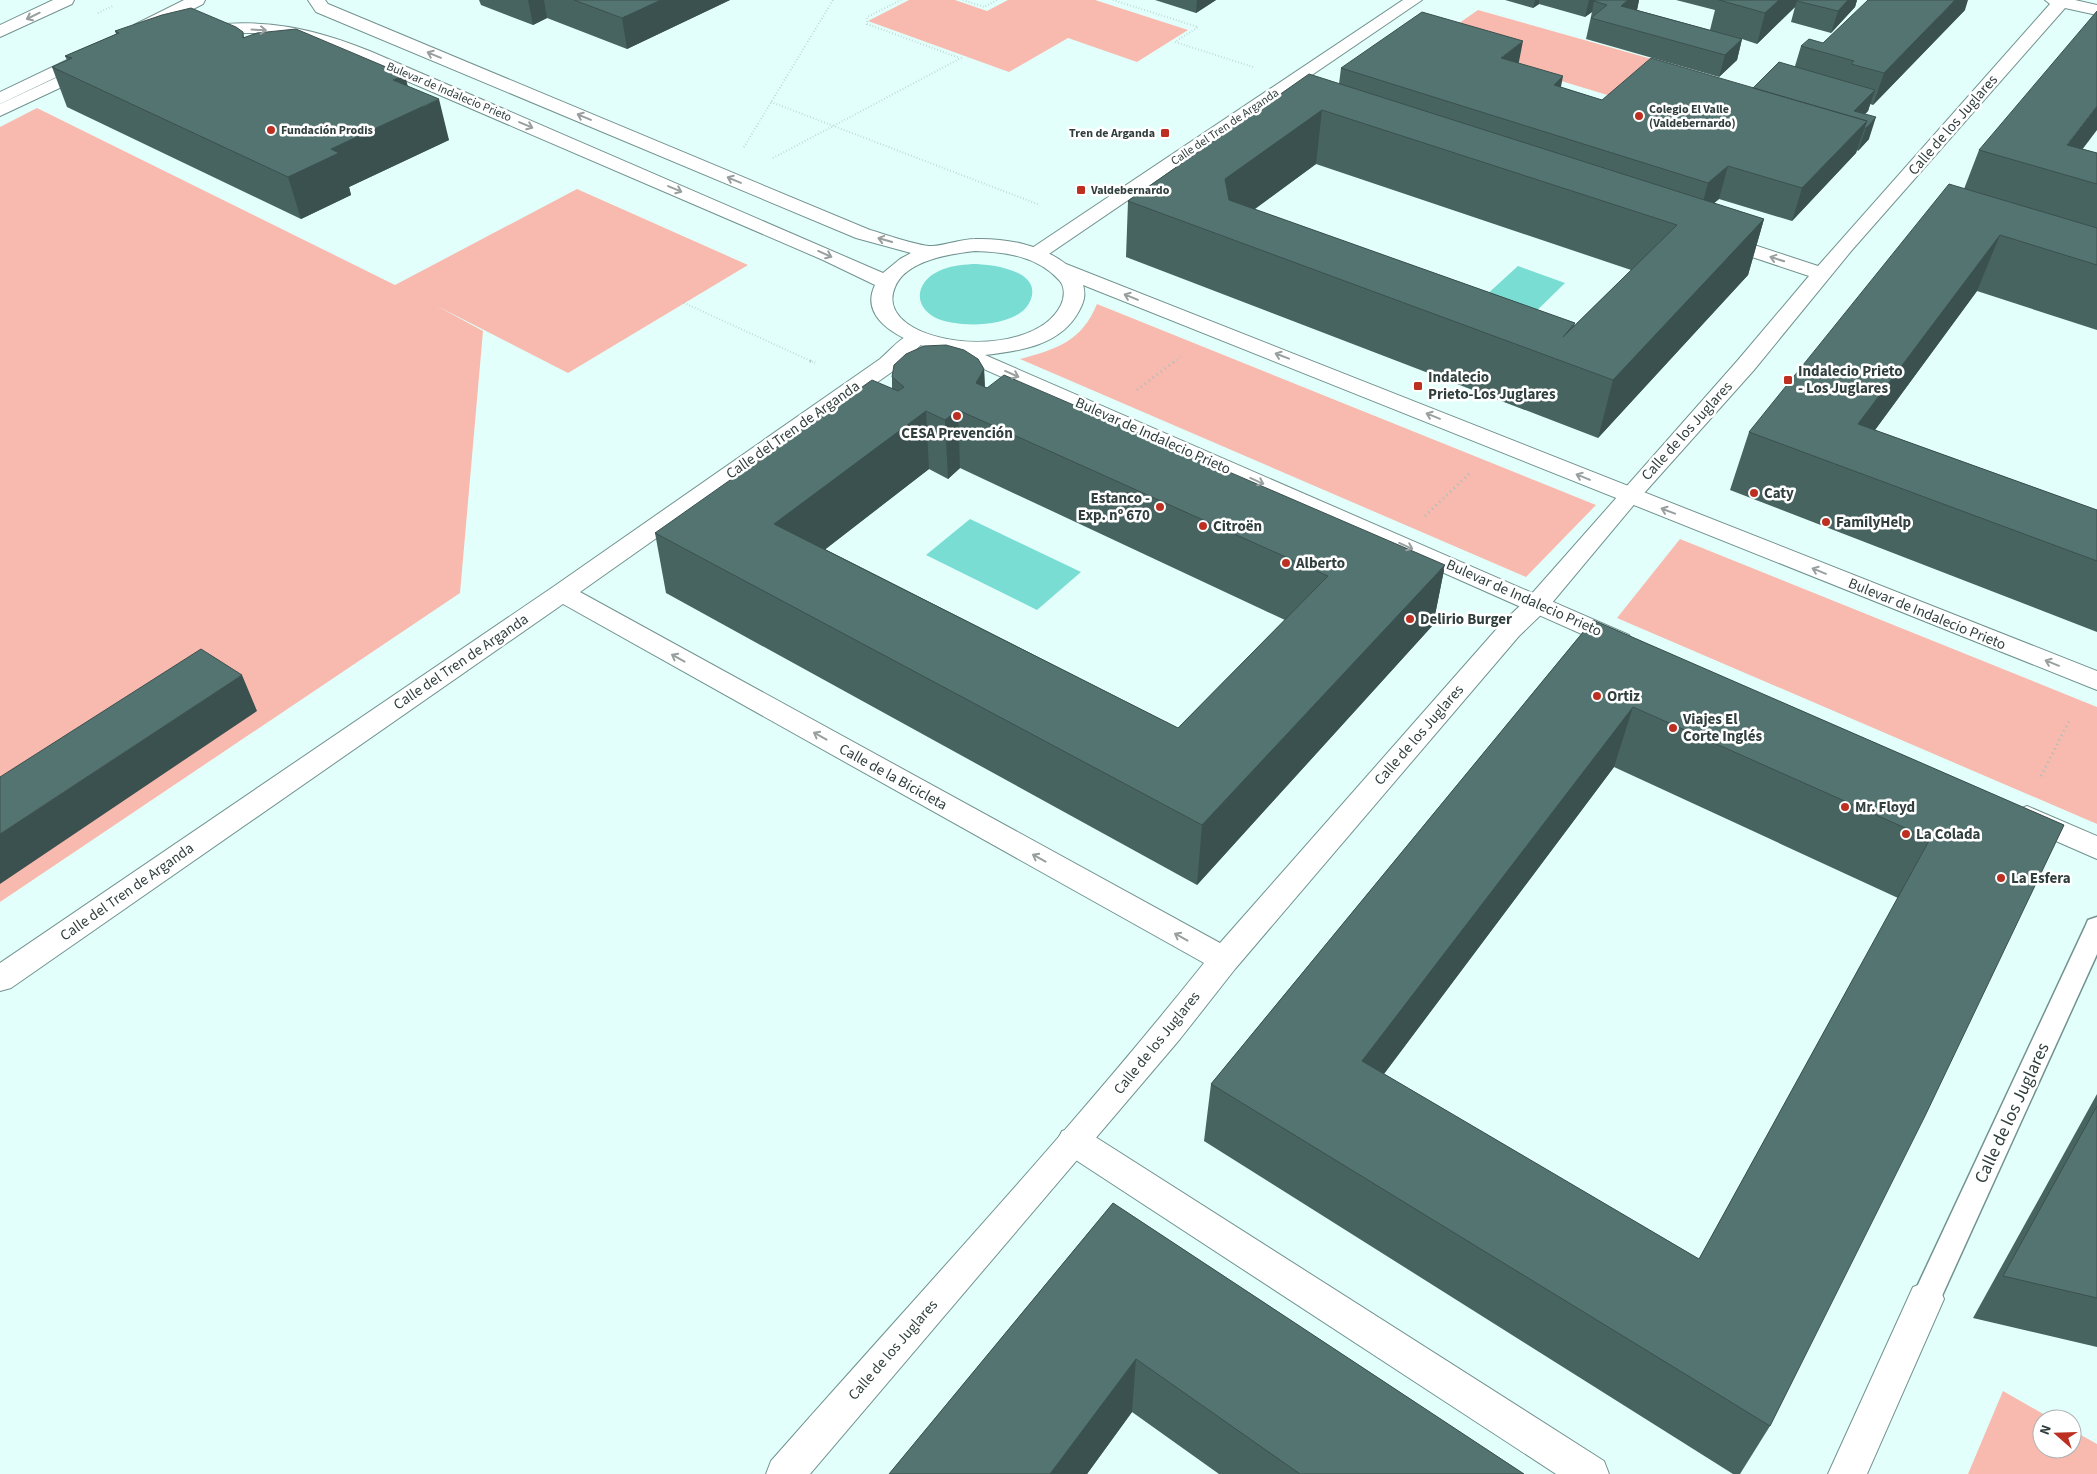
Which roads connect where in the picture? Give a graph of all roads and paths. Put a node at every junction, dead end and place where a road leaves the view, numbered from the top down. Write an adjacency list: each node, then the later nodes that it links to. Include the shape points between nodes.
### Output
1 (66, 0): 12 (street, one-way to 12)
2 (197, 0): 14 (street, via 132,40)
3 (316, 0): 26 (street, Bulevar de Indalecio Prieto, one-way to 3, via 863,234 322,8)
4 (832, 0): 18 (path)
5 (901, 0): 21 (path, via 867,17 867,24 962,58)
6 (963, 0): 7 (path, via 984,7)
7 (996, 0)
8 (1114, 0): 15 (path, via 1198,27 1175,42)
9 (1414, 0): 16 (street, Calle del Tren de Arganda)
10 (2057, 1): 11 (street); 29 (street, Calle de los Juglares)
11 (2097, 10)
12 (0, 32)
13 (185, 34): 30 (street, Bulevar de Indalecio Prieto, one-way to 30, via 240,29 313,36)
14 (152, 41)
15 (1257, 68)
16 (1275, 94): 19 (street); 27 (street, Calle del Tren de Arganda)
17 (0, 99): 20 (street, via 105,53)
18 (770, 102): 21 (path); 22 (path)
19 (1300, 102)
20 (0, 111)
21 (833, 126): 23 (path); 24 (path)
22 (741, 152)
23 (772, 158)
24 (1040, 205)
25 (1699, 233): 29 (street, one-way to 25)
26 (932, 252): 27 (street, via 974,245 1018,248); 30 (street, via 904,265)
27 (1036, 254): 28 (street)
28 (1061, 269): 33 (street, via 1071,281 1075,294 1072,308 1063,321 1048,332 1003,347); 38 (street, Bulevar de Indalecio Prieto, one-way to 28)
29 (1823, 274): 38 (street, Calle de los Juglares)
30 (886, 282): 32 (street, via 882,295 889,319)
31 (684, 303): 35 (path)
32 (917, 338): 33 (street); 40 (street, Calle del Tren de Arganda, via 888,364)
33 (951, 348): 41 (street, Bulevar de Indalecio Prieto, one-way to 41)
34 (1182, 355): 36 (path, via 1132,393)
35 (815, 363)
36 (1141, 397)
37 (1478, 475): 39 (path, via 1469,472)
38 (1629, 496): 41 (street, Calle de los Juglares); 43 (street, Bulevar de Indalecio Prieto, one-way to 38)
39 (1423, 518)
40 (562, 593): 49 (street, Calle de la Bicicleta, one-way to 40); 50 (street, Calle del Tren de Arganda)
41 (1537, 604): 42 (street, Bulevar de Indalecio Prieto); 49 (street, Calle de los Juglares, via 1510,630)
42 (1640, 649)
43 (2097, 681)
44 (2069, 721): 45 (path)
45 (2041, 776)
46 (2005, 808): 47 (street)
47 (2097, 848)
48 (2097, 928): 52 (lane, Calle de los Juglares)
49 (1224, 960): 51 (street, Calle de los Juglares)
50 (0, 979)
51 (1074, 1142): 53 (street, Calle de los Juglares); 54 (street)
52 (1926, 1299): 55 (street)
53 (785, 1474)
54 (1590, 1474)
55 (1847, 1474)

